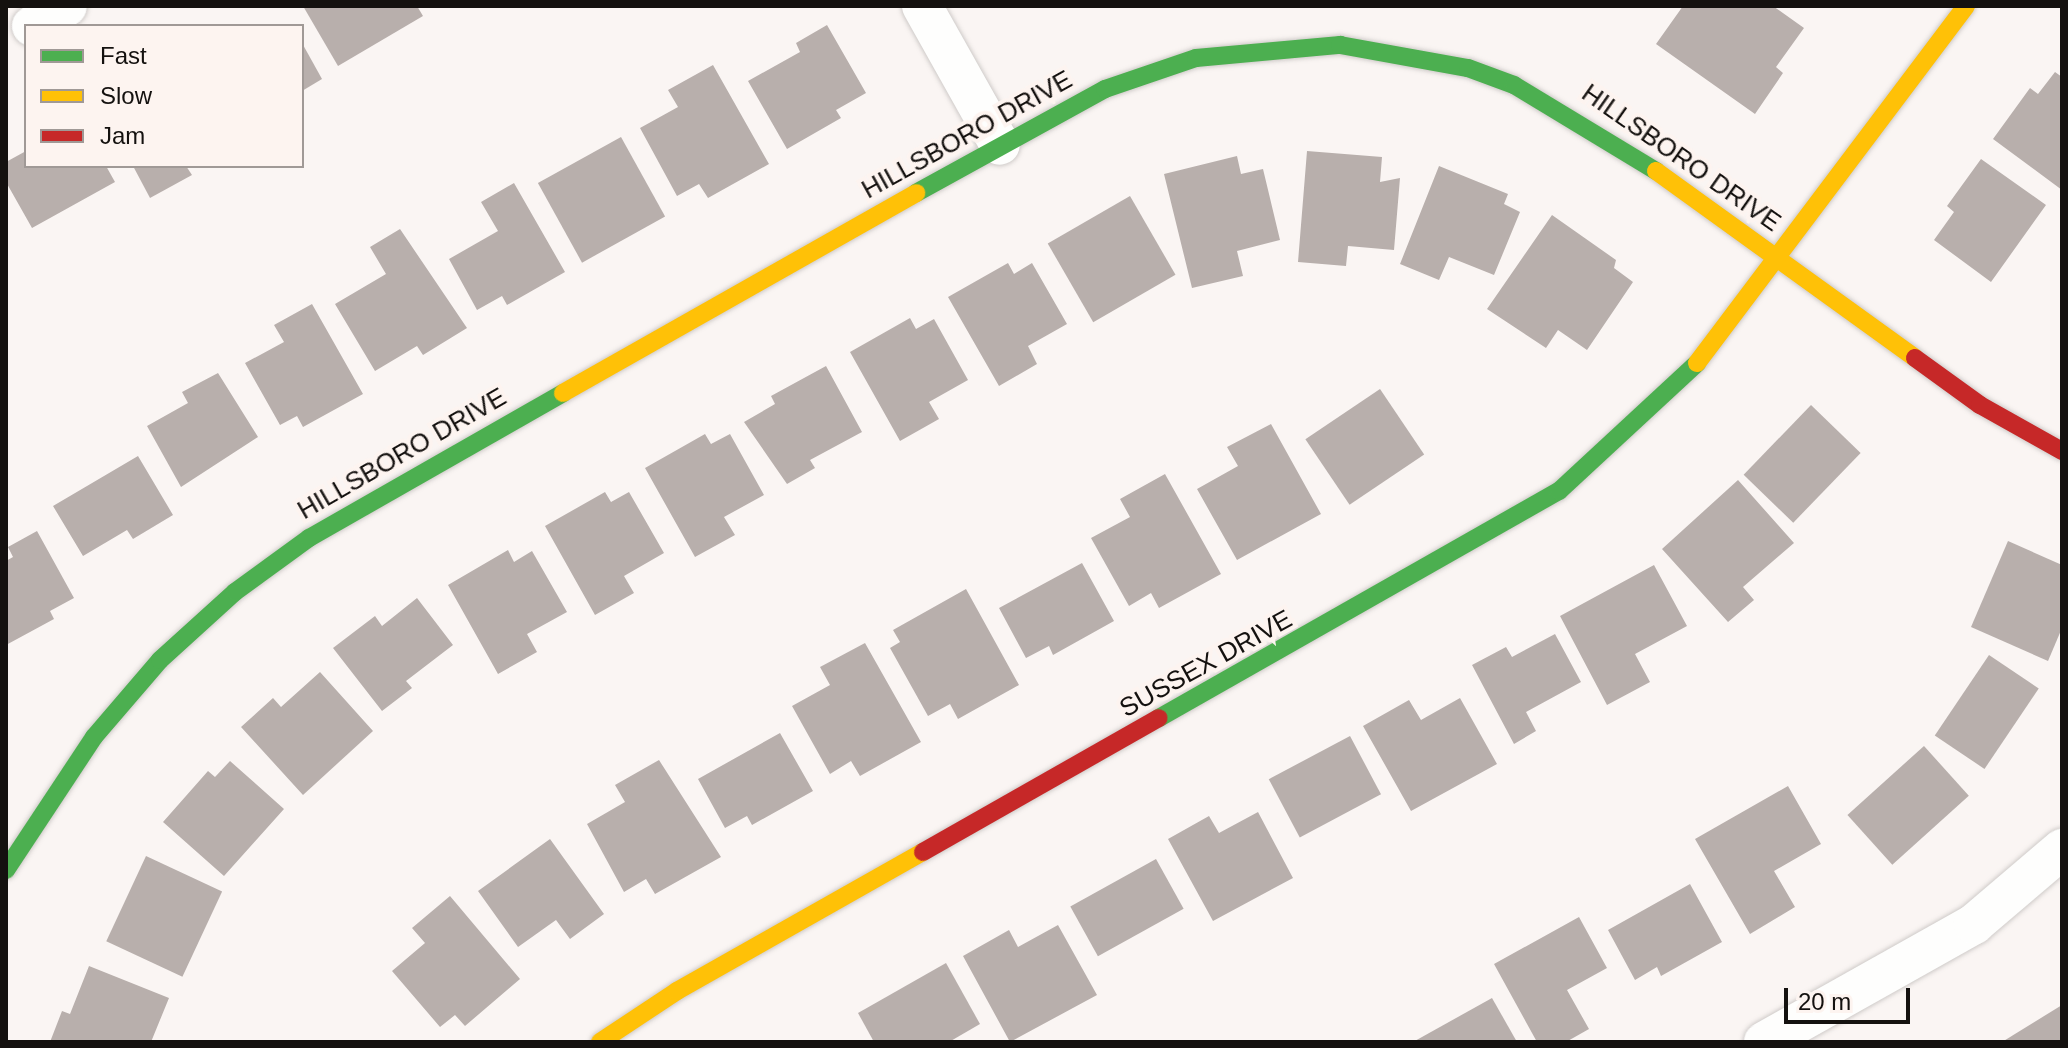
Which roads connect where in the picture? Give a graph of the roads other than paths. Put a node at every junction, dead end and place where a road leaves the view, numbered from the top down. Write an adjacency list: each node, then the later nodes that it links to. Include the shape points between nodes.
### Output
1 (67, 6): 4 (street)
2 (922, 6): 7 (street)
3 (1966, 6): 8 (street, SUSSEX DRIVE)
4 (36, 24)
5 (24, 30): 6 (street)
6 (6, 41)
7 (1000, 145): 8 (street, HILLSBORO DRIVE, via 1105,89 1196,58 1292,45 1389,50 1468,68 1558,105); 11 (street, HILLSBORO DRIVE, via 375,497 235,592 160,660 94,737)
8 (1776, 256): 9 (street, HILLSBORO DRIVE, via 1980,405); 12 (street, SUSSEX DRIVE, via 1667,397 1559,491 677,991)
9 (2062, 451)
10 (2062, 849): 13 (street, via 1974,924)
11 (6, 870)
12 (600, 1042)
13 (1764, 1042)

